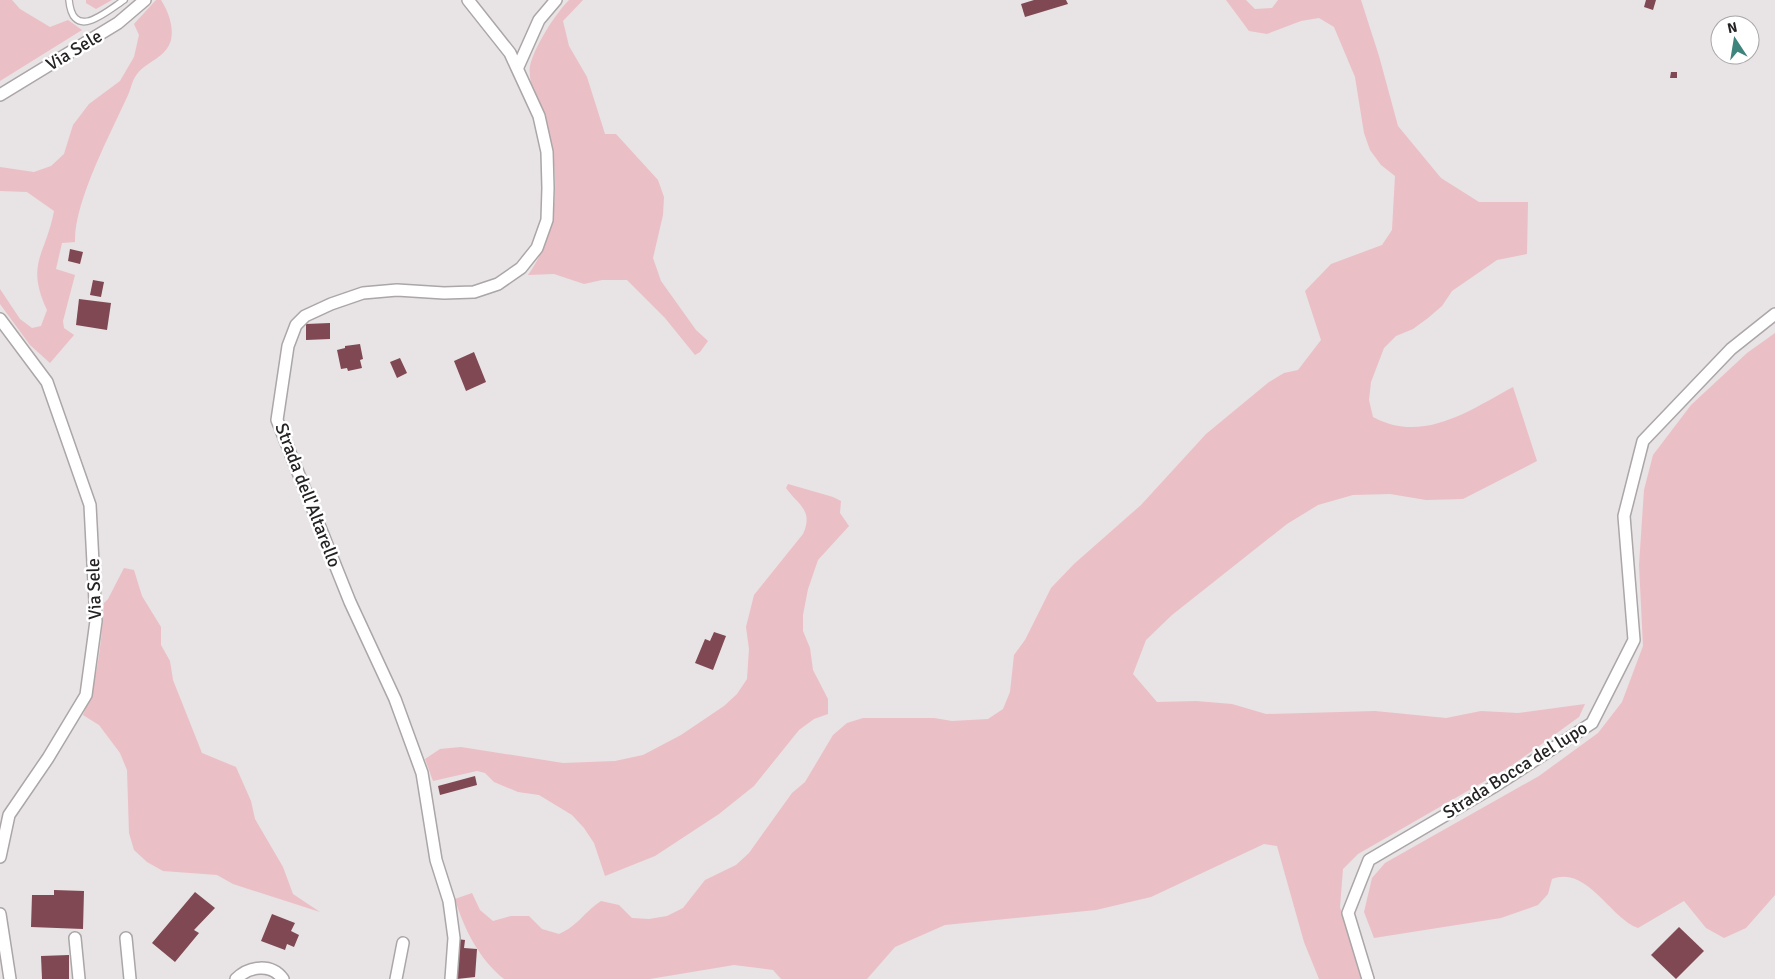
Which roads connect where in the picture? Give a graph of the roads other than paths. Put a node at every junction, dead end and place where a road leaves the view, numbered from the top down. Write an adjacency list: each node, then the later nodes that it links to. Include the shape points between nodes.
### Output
1 (69, 0): 2 (lane, via 72,14 85,23 94,21)
2 (124, 0)
3 (146, 0): 7 (street, Via Sele, via 118,23)
4 (468, 0): 6 (street, Strada dell'Altarello)
5 (556, 0): 6 (street, via 539,20)
6 (518, 67): 21 (street, Strada dell'Altarello, via 539,116 547,152 547,220 538,248 521,268 498,284 474,292 397,290 363,294 306,316 296,325 288,346 277,420 350,602 396,699 422,773 436,860 449,900 454,938)
7 (0, 95)
8 (1775, 314): 22 (street, Strada Bocca del lupo, via 1731,349 1643,440 1624,516 1634,640 1592,723 1495,786 1369,860 1348,913)
9 (0, 319): 10 (street, Via Sele, via 47,382 90,504 96,622 86,695 9,814)
10 (0, 857)
11 (0, 914): 15 (street)
12 (75, 938): 16 (street)
13 (126, 938): 17 (street)
14 (403, 944): 20 (street)
15 (10, 979)
16 (79, 979)
17 (130, 979)
18 (236, 979): 19 (street, via 244,972 260,967 278,973)
19 (283, 979)
20 (396, 979)
21 (451, 979)
22 (1368, 979)

